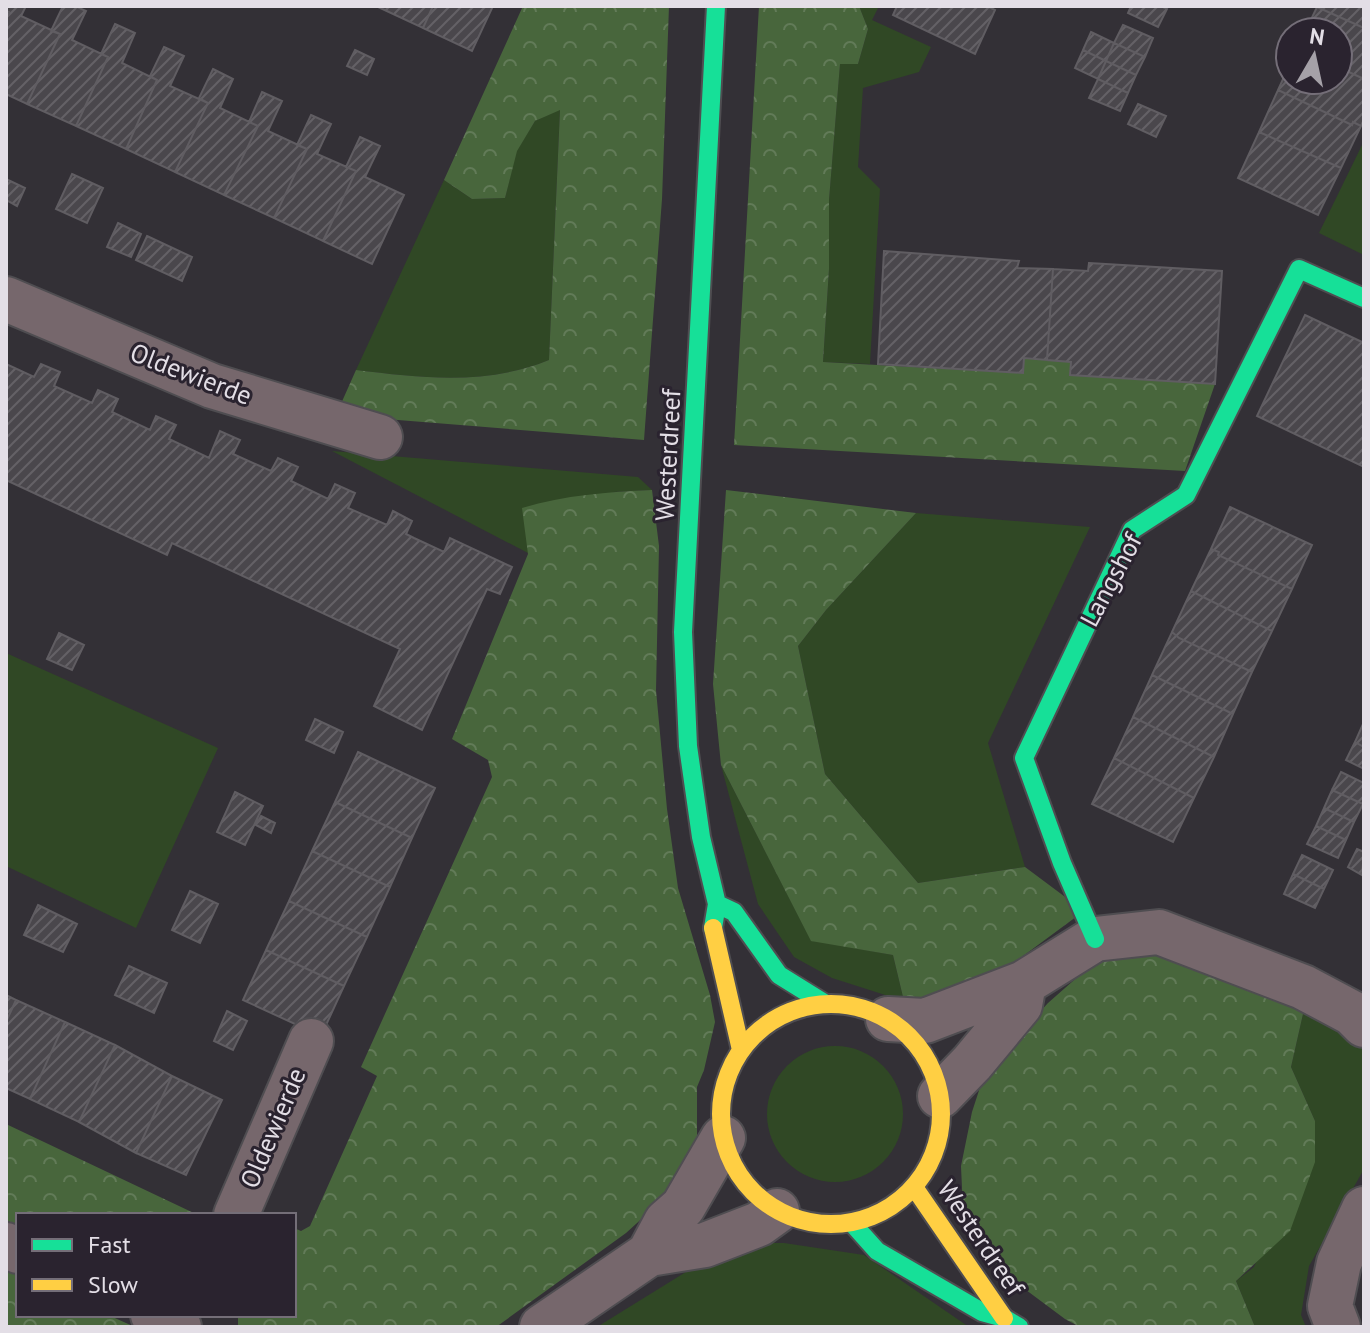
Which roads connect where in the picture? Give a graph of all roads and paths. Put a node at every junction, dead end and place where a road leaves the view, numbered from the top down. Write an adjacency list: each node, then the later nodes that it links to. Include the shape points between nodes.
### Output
1 (716, 6): 5 (main road, Westerdreef, via 683,632 688,746)
2 (1364, 298): 6 (main road, Langshof, via 1299,269 1186,495 1132,530 1024,758)
3 (6, 299): 4 (street, Oldewierde, via 212,386)
4 (380, 437)
5 (717, 904): 8 (main road, via 734,912 779,975); 12 (main road, Westerdreef, via 712,925)
6 (1095, 939): 7 (street); 10 (street, via 1159,932 1303,987)
7 (1024, 983): 9 (street, via 925,1021); 13 (street, via 1020,1005)
8 (824, 1003): 9 (main road, via 857,1007); 12 (main road, via 773,1021)
9 (888, 1019): 13 (main road, via 931,1066)
10 (1364, 1025)
11 (311, 1041): 18 (street, Oldewierde)
12 (741, 1050): 14 (main road, via 726,1077 720,1107)
13 (940, 1096): 15 (main road, via 941,1128 932,1159)
14 (723, 1138): 17 (main road, via 733,1167); 20 (street)
15 (914, 1187): 19 (main road, via 876,1216); 22 (main road, Westerdreef)
16 (1364, 1209): 25 (street, via 1339,1263 1330,1306)
17 (777, 1211): 19 (main road, via 814,1222); 20 (street, via 759,1224 705,1245)
18 (237, 1213)
19 (852, 1223): 22 (main road, Westerdreef, via 877,1251 982,1312)
20 (649, 1254): 24 (street)
21 (157, 1317): 23 (street)
22 (1012, 1323)
23 (179, 1327)
24 (542, 1327)
25 (1338, 1327)

